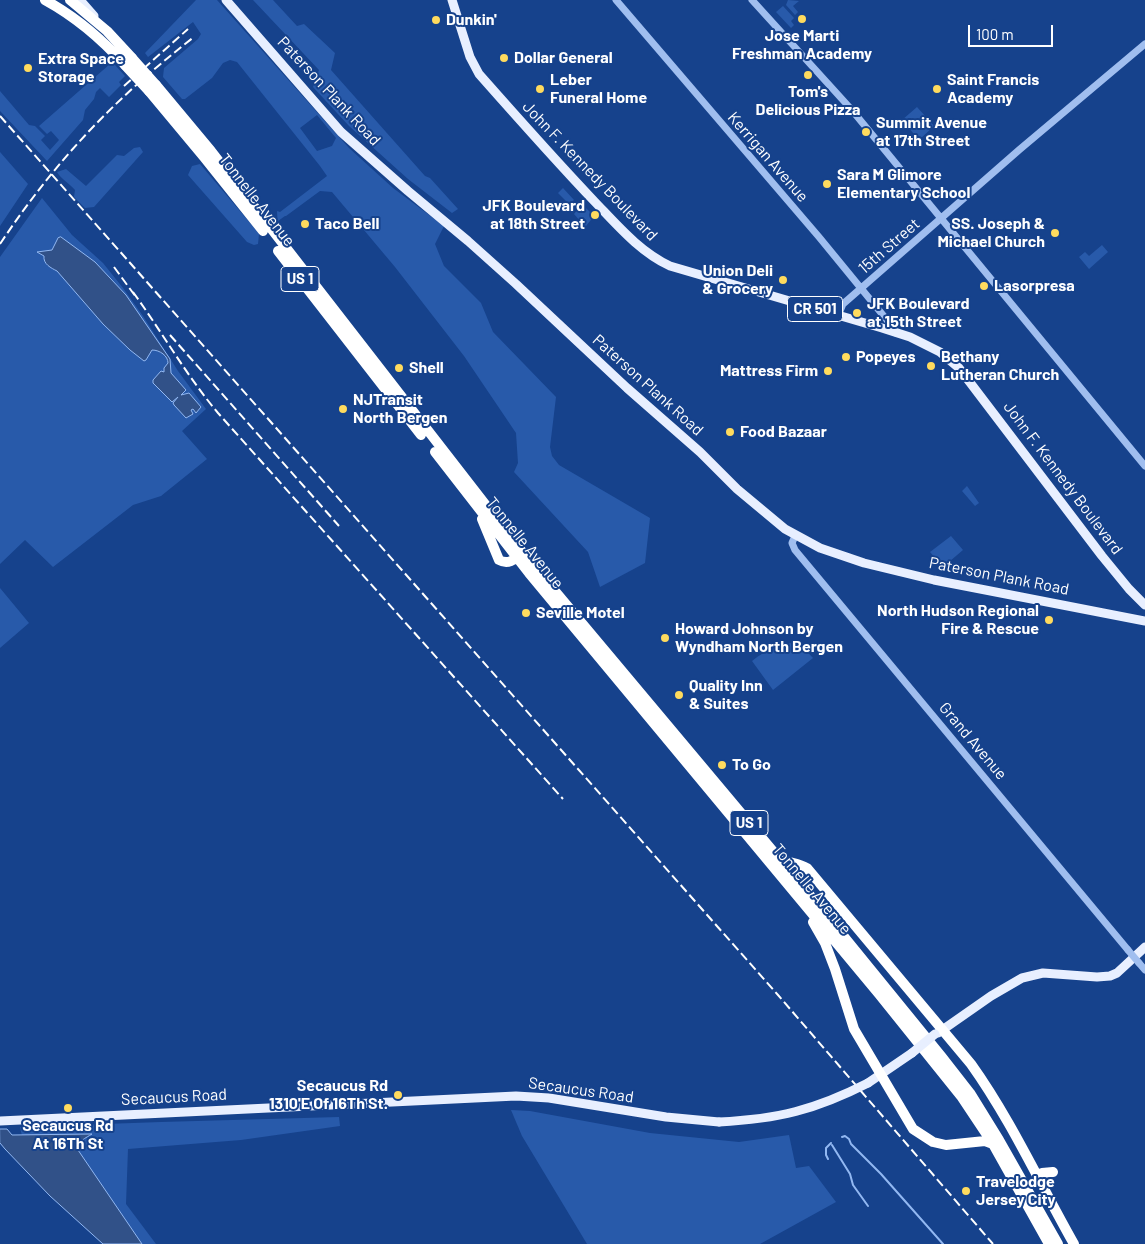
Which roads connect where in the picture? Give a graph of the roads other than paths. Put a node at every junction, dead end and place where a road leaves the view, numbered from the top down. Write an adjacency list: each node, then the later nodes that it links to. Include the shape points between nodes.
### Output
1 (45, 0): 10 (highway, Tonnelle Avenue / US 1, via 93,32)
2 (70, 0): 8 (highway)
3 (80, 0): 8 (main road, Tonnelle Avenue / US 1)
4 (226, 0): 18 (main road, Paterson Plank Road, via 342,132 516,284 737,489)
5 (452, 0): 14 (main road, John F. Kennedy Boulevard / CR 501, via 470,57 479,74 641,249 670,266)
6 (616, 0): 13 (street, Kerrigan Avenue)
7 (752, 0): 12 (street, via 851,109)
8 (107, 31): 10 (highway, Tonnelle Avenue / US 1)
9 (1145, 44): 12 (street, 15th Street)
10 (128, 61): 11 (highway, Tonnelle Avenue / US 1, bridge)
11 (208, 154): 17 (highway, Tonnelle Avenue / US 1); 19 (highway, Tonnelle Avenue / US 1)
12 (942, 219): 13 (street, 15th Street); 16 (street)
13 (861, 289): 14 (street, 15th Street, via 843,304); 15 (street, Kerrigan Avenue)
14 (838, 316): 15 (main road, John F. Kennedy Boulevard / CR 501)
15 (896, 334): 20 (main road, John F. Kennedy Boulevard / CR 501, via 940,352 967,377 1102,556)
16 (1145, 466)
17 (478, 508): 19 (highway, Tonnelle Avenue / US 1); 19 (highway, via 499,560 507,563)
18 (795, 536): 21 (main road, Paterson Plank Road, via 864,563 934,580); 25 (street, Grand Avenue, bridge, via 794,550)
19 (520, 555): 22 (highway, Tonnelle Avenue / US 1); 23 (highway, Tonnelle Avenue / US 1)
20 (1145, 604)
21 (1145, 621)
22 (778, 858): 26 (highway, via 807,868); 33 (highway, Tonnelle Avenue / US 1, via 970,1093)
23 (802, 901): 27 (highway, via 828,952 851,1022); 29 (highway, Tonnelle Avenue / US 1, via 961,1096)
24 (1145, 947): 26 (main road, Secaucus Road, via 1110,976 1043,973 1022,978)
25 (1145, 970)
26 (939, 1032): 27 (main road, Secaucus Road, bridge); 31 (highway, via 987,1088)
27 (880, 1076): 28 (main road, Secaucus Road, bridge, via 809,1109 757,1120 719,1122 516,1096); 29 (highway, via 913,1129 922,1136 946,1145 980,1141)
28 (0, 1121)
29 (993, 1144): 32 (highway, Tonnelle Avenue / US 1)
30 (1053, 1172): 31 (highway, via 1042,1173)
31 (1038, 1180): 34 (highway)
32 (1049, 1244)
33 (1058, 1244)
34 (1074, 1244)

